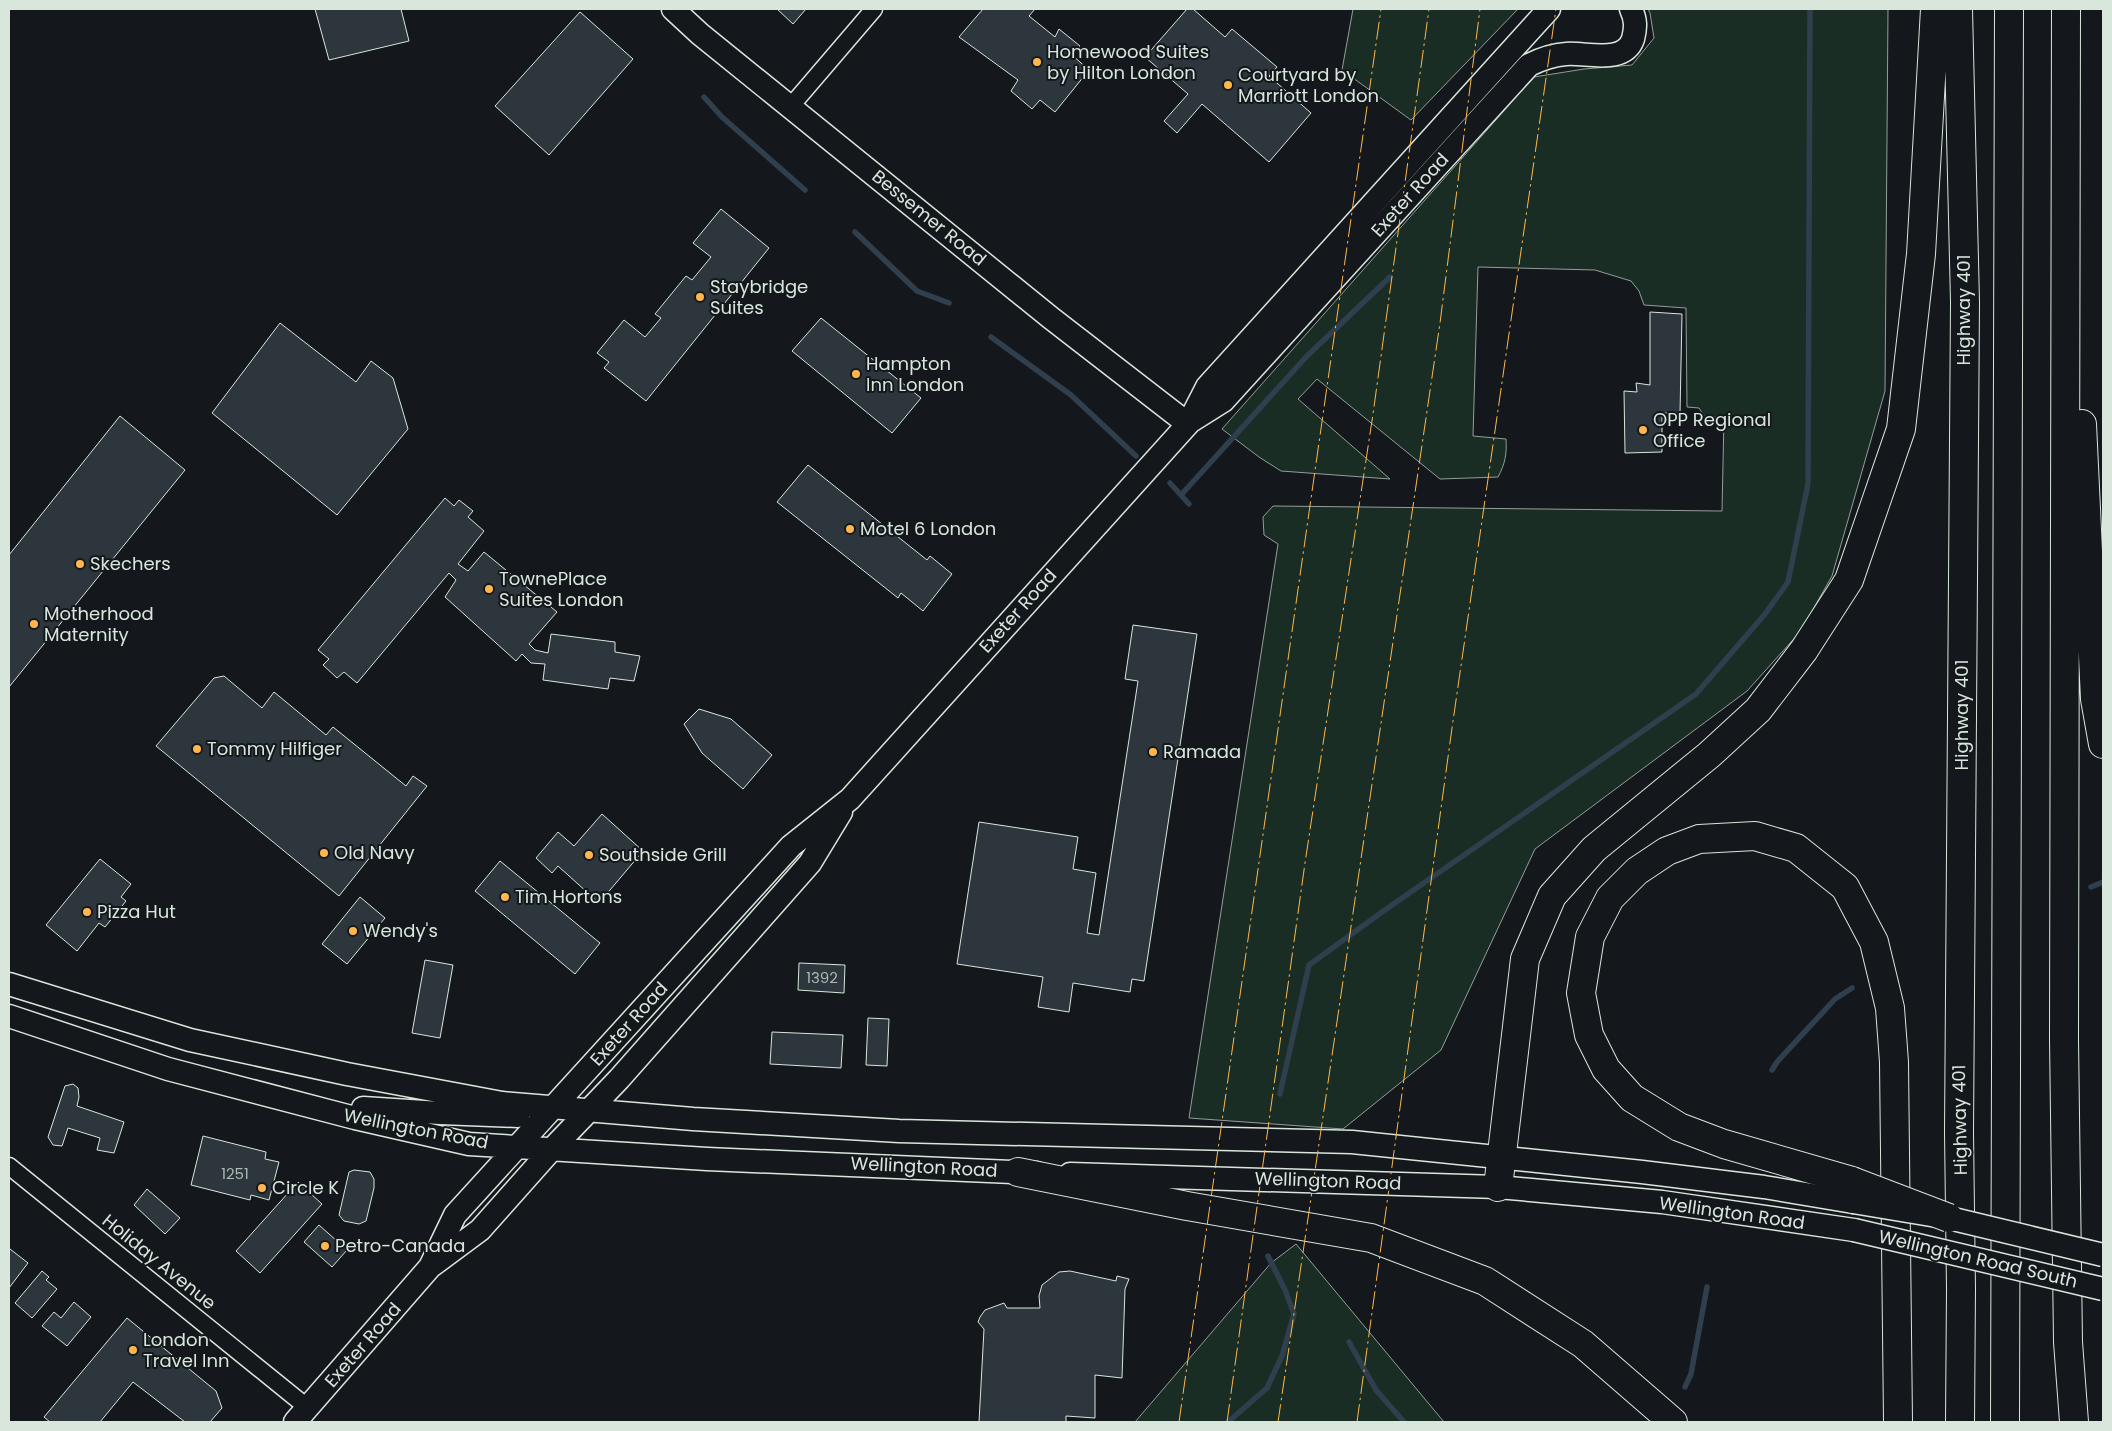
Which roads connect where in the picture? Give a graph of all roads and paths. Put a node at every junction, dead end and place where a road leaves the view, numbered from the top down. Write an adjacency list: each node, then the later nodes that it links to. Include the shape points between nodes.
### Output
1 (673, 9): 9 (main road, Bessemer Road)
2 (874, 9): 9 (street)
3 (1549, 9): 11 (main road, Exeter Road, via 1207,387)
4 (1631, 9): 11 (main road, Exeter Road, via 1636,27 1631,44 1616,55 1554,55 1529,66 1223,401)
5 (1934, 9): 21 (highway, via 1921,254 1901,429 1849,580 1804,650 1758,710 1709,755 1594,849 1552,896 1525,959)
6 (1958, 9): 34 (highway, Highway 401, via 1964,302)
7 (2009, 9): 35 (highway)
8 (2066, 9): 10 (highway)
9 (791, 106): 11 (main road, Bessemer Road, via 1051,318)
10 (2065, 303): 12 (highway, via 2080,369 2095,699); 36 (highway, via 2064,1039 2068,1342)
11 (1188, 424): 13 (main road, Exeter Road)
12 (2103, 744)
13 (850, 799): 17 (main road, Exeter Road, via 810,864); 18 (main road, Exeter Road, via 791,846)
14 (9, 984): 18 (main road, Wellington Road, via 196,1041 347,1074)
15 (9, 1016): 16 (main road, Wellington Road, via 168,1069)
16 (293, 1102): 18 (main road, via 440,1114); 19 (main road, Wellington Road, via 469,1144)
17 (589, 1110): 18 (main road, Wellington Road); 20 (main road, Exeter Road); 21 (main road, Wellington Road, via 900,1131 1352,1142)
18 (549, 1112): 19 (main road, Exeter Road)
19 (516, 1147): 20 (main road, Wellington Road); 29 (main road, Exeter Road, via 455,1215)
20 (552, 1149): 23 (main road, Wellington Road); 29 (main road, Exeter Road, via 480,1230)
21 (1502, 1157): 24 (highway); 25 (main road, Wellington Road, via 1764,1187)
22 (9, 1166): 31 (street, Holiday Avenue)
23 (1018, 1172): 24 (main road, Wellington Road); 32 (highway, via 1371,1238 1484,1281 1583,1344)
24 (1498, 1186): 27 (main road, Wellington Road, via 1662,1202)
25 (1852, 1191): 26 (highway, bridge); 33 (highway, via 1679,1127 1632,1098 1606,1069 1589,1035 1581,993 1590,937 1610,898 1637,871 1667,851 1699,839 1755,836 1796,848 1845,887 1874,942 1890,1008 1894,1062)
26 (1949, 1218): 28 (main road, Wellington Road South, bridge)
27 (1854, 1230): 30 (main road, Wellington Road South, bridge)
28 (2103, 1255)
29 (430, 1267): 31 (main road, Exeter Road)
30 (2103, 1288)
31 (302, 1415)
32 (1673, 1422)
33 (1898, 1422)
34 (1960, 1422)
35 (2004, 1422)
36 (2074, 1422)

